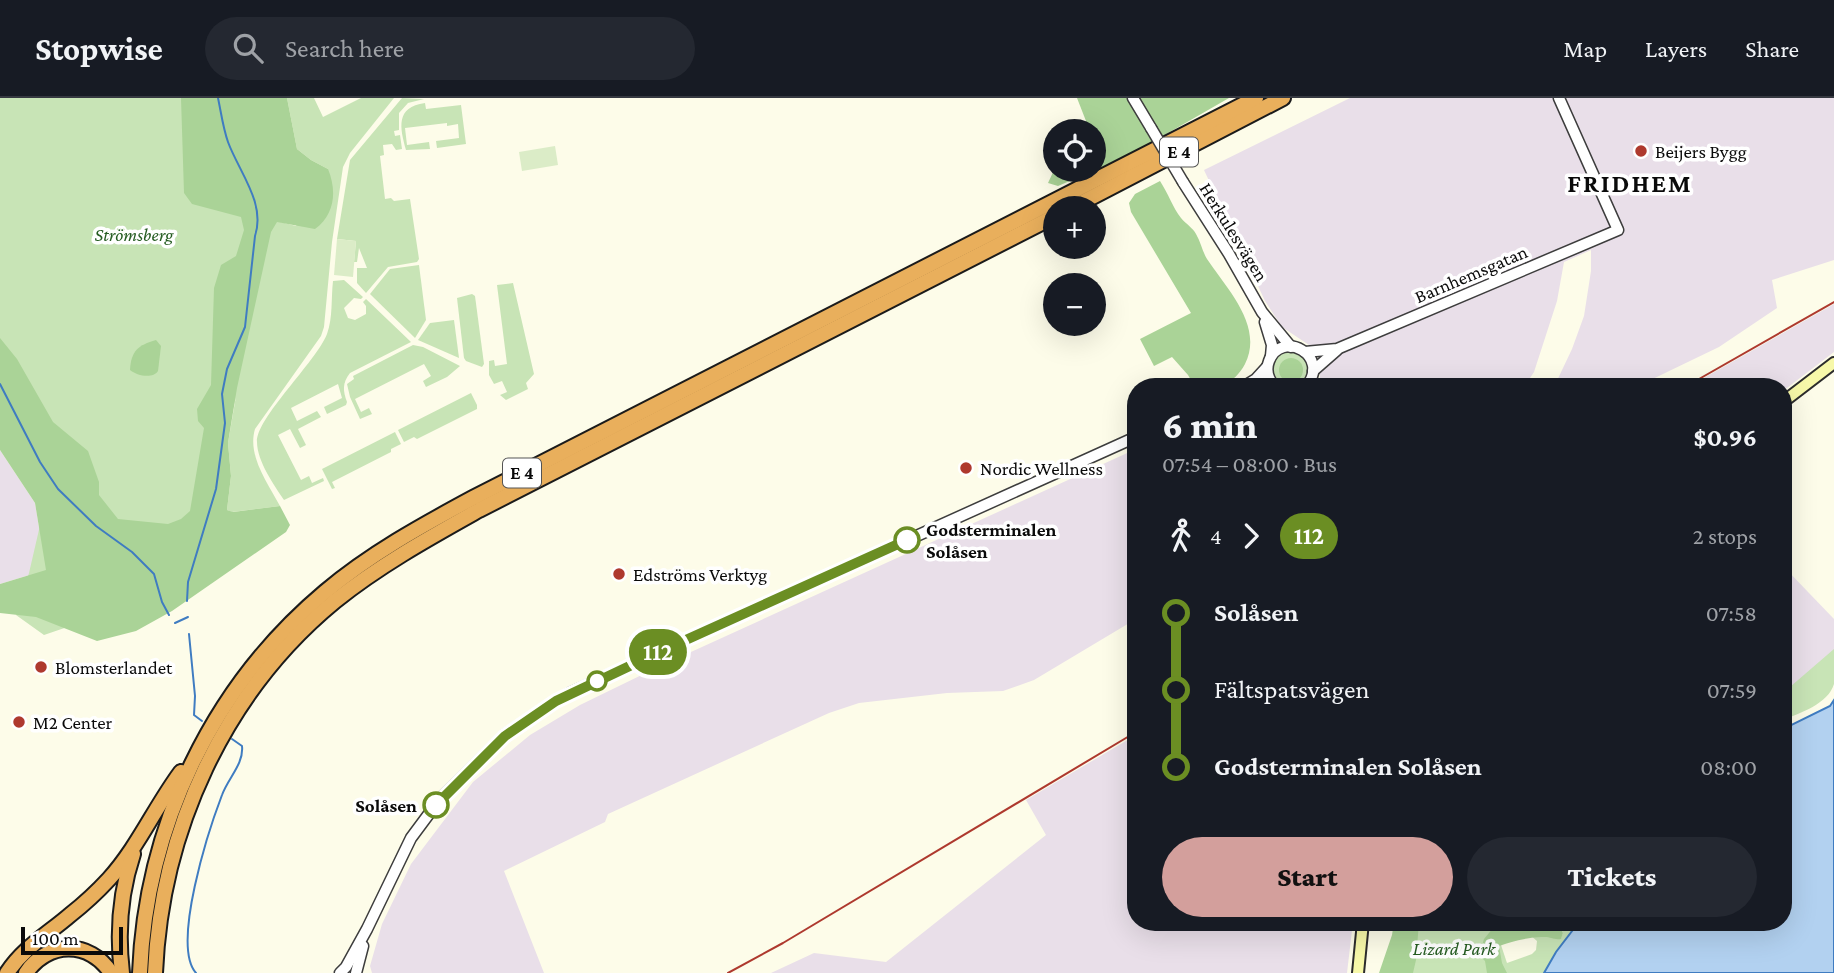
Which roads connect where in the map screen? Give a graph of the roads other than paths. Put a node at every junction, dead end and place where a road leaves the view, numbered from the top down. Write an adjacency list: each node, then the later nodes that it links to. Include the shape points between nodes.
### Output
1 (1133, 98): 7 (street, Herkulesvägen, bridge)
2 (1256, 98): 20 (highway, E 4, via 414,530 361,564 294,620 241,680)
3 (1283, 98): 5 (highway, E 4)
4 (1559, 98): 9 (street, Barnhemsgatan, via 1618,230)
5 (1094, 196)
6 (1043, 222): 29 (highway, E 4, via 479,510 396,557 334,603 301,632 253,689 204,771 173,853)
7 (1262, 312): 8 (street, Herkulesvägen); 11 (street, Herkulesvägen)
8 (1291, 346): 10 (street); 11 (street)
9 (1337, 349): 10 (street, Barnhemsgatan); 14 (street, Barnhemsgatan)
10 (1306, 352): 14 (street)
11 (1271, 356): 13 (street)
12 (1834, 363): 18 (main road)
13 (1267, 367): 15 (street); 16 (street)
14 (1313, 371): 17 (street)
15 (1256, 378)
16 (1269, 378)
17 (1310, 378)
18 (1792, 395)
19 (1127, 441): 22 (street, via 657,653 542,710 505,736 440,799 411,838)
20 (198, 748): 21 (highway); 28 (highway, E 4, via 159,848 148,897)
21 (137, 843): 24 (highway, via 100,888 27,948); 27 (highway, via 119,919)
22 (367, 929): 30 (street); 31 (street)
23 (1362, 931): 32 (main road)
24 (7, 973)
25 (26, 973): 26 (highway, via 45,954 70,948 93,954)
26 (111, 973)
27 (122, 973)
28 (140, 973)
29 (155, 973)
30 (340, 973)
31 (356, 973)
32 (1358, 973)

